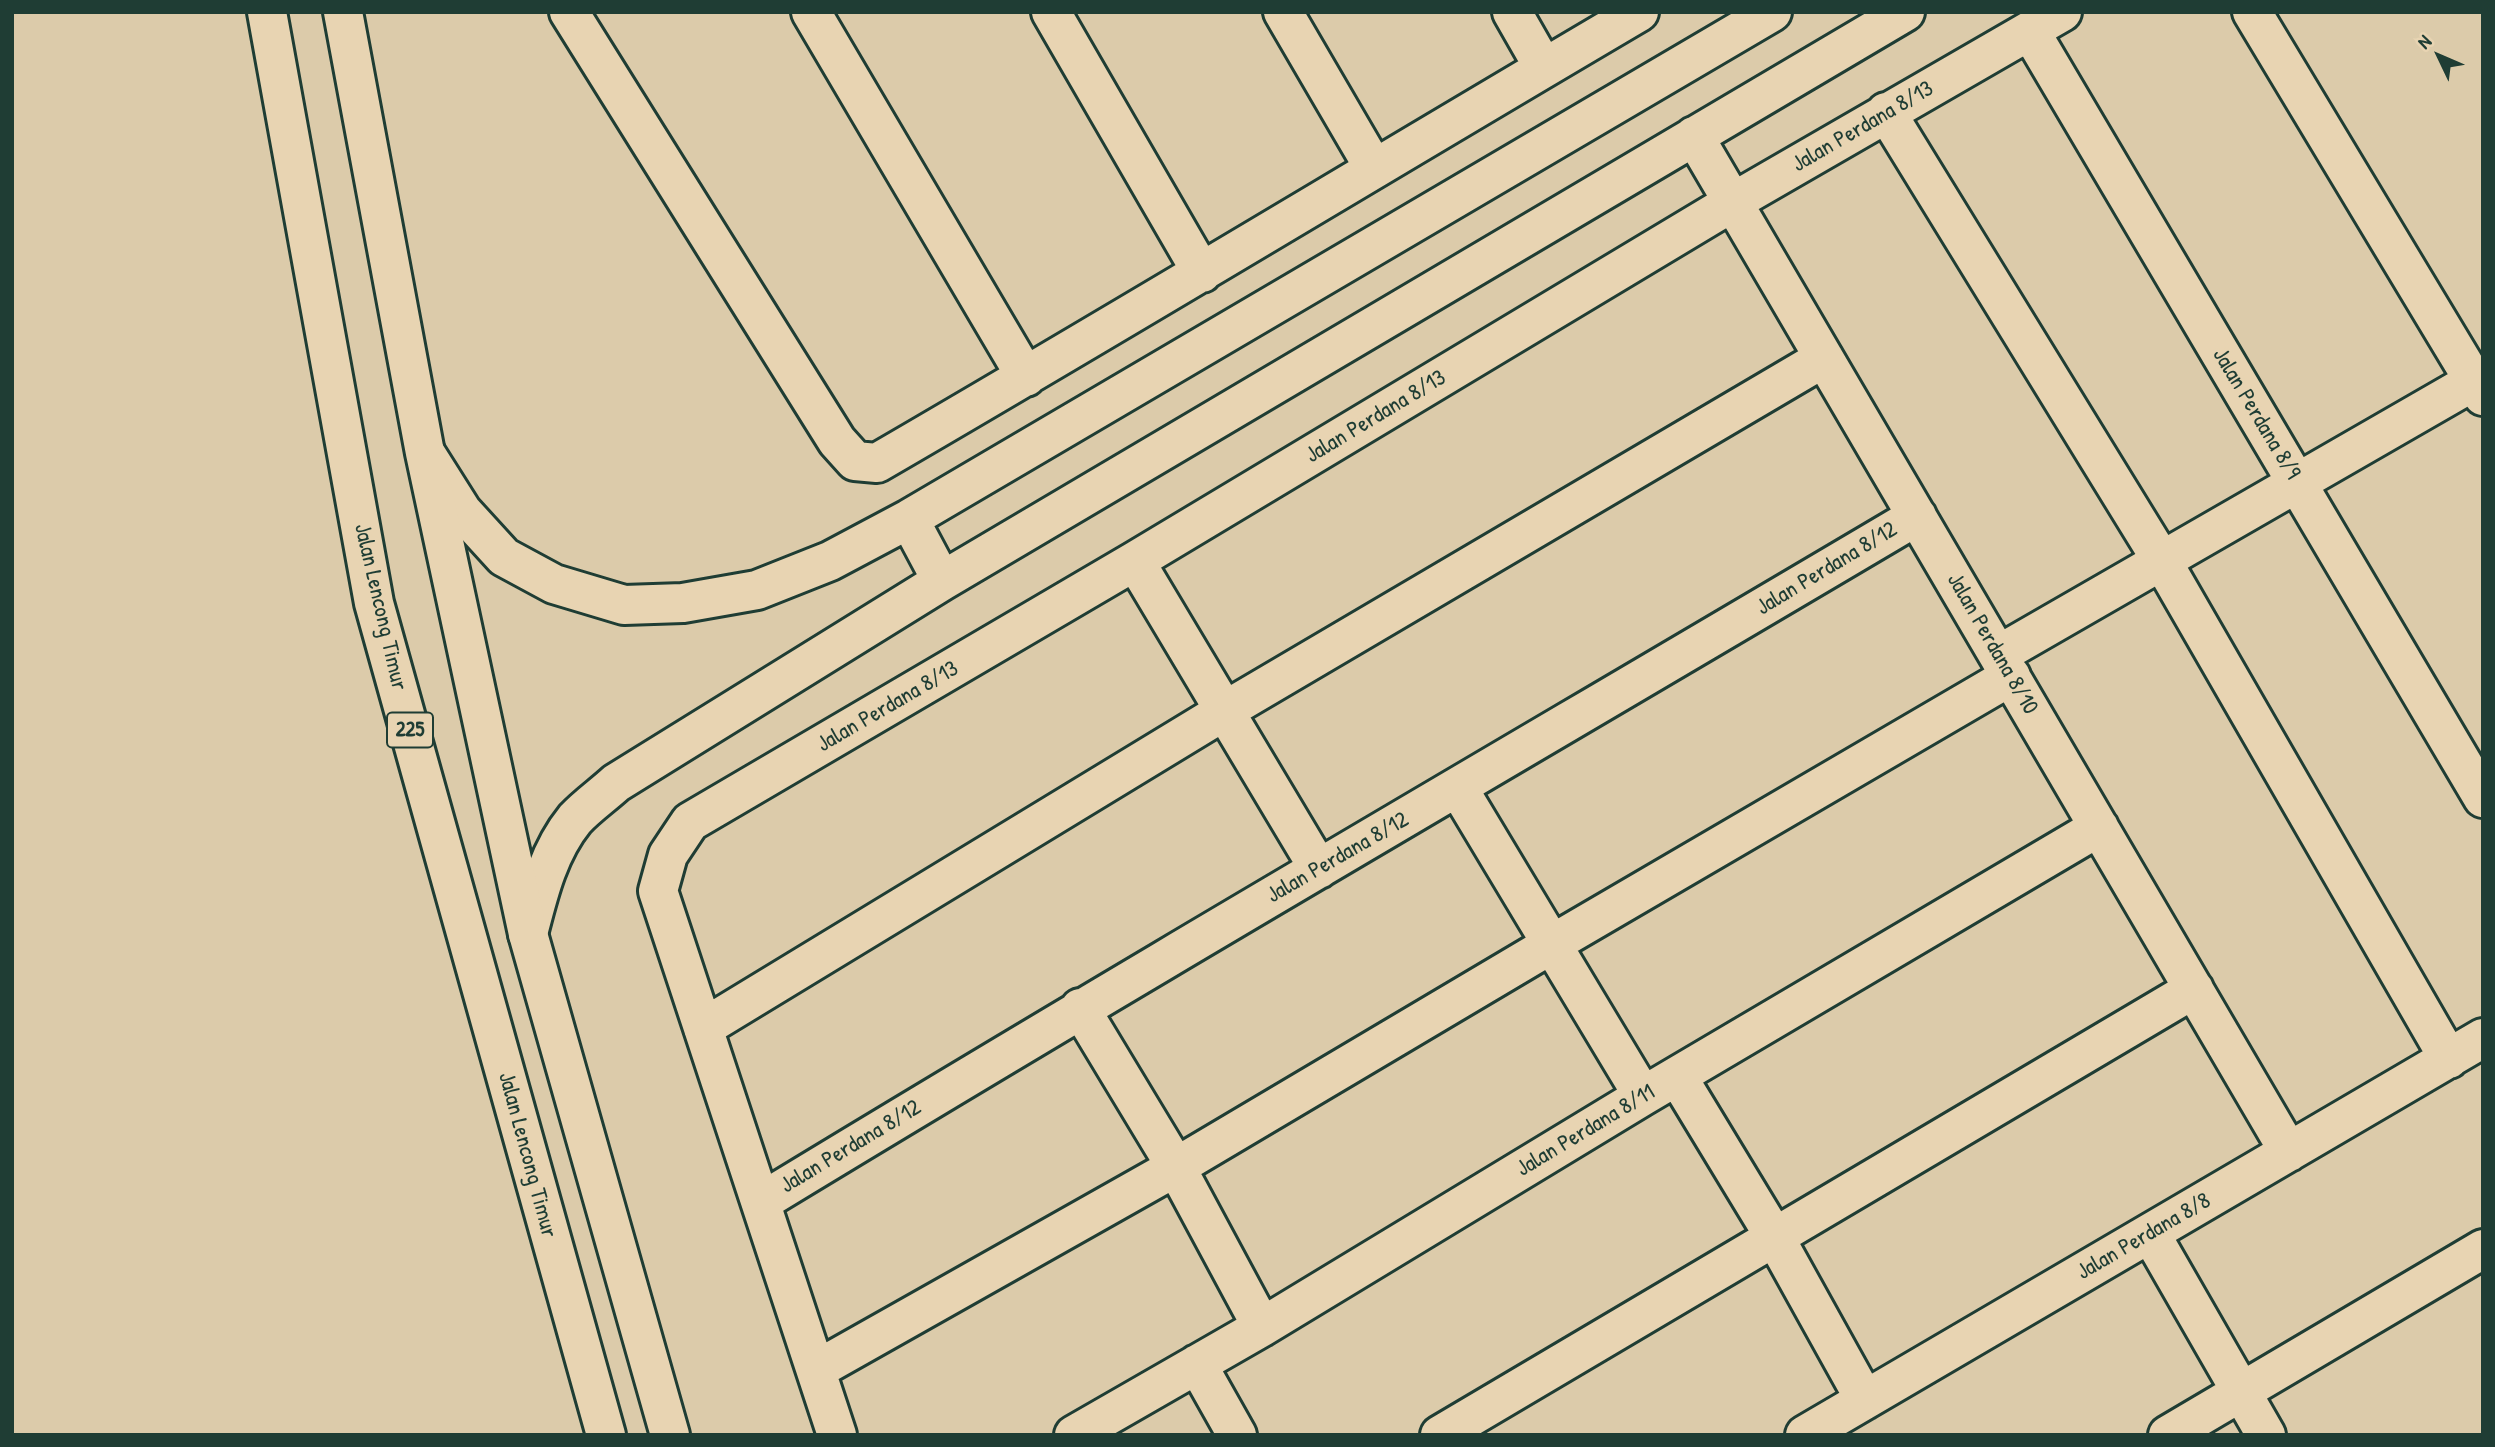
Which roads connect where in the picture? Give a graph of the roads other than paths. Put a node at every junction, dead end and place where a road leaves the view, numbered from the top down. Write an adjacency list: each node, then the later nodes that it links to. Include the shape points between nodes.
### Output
1 (267, 12): 55 (main road, Jalan Lencong Timur / 225, via 374,603)
2 (343, 12): 22 (main road)
3 (569, 12): 20 (main road, via 837,441 855,461 877,463)
4 (811, 12): 20 (main road)
5 (1051, 12): 18 (main road)
6 (1283, 12): 16 (main road)
7 (1513, 12): 13 (main road)
8 (1639, 12): 13 (main road)
9 (1772, 12): 25 (main road)
10 (1905, 12): 15 (main road)
11 (2252, 12): 21 (main road)
12 (2046, 22): 14 (main road, Jalan Perdana 8/13); 23 (main road, Jalan Perdana 8/9)
13 (1544, 68): 16 (main road)
14 (1886, 112): 17 (main road, Jalan Perdana 8/13); 27 (main road)
15 (1695, 136): 17 (main road, Jalan Perdana 8/10); 28 (main road)
16 (1374, 168): 18 (main road)
17 (1733, 202): 19 (main road, Jalan Perdana 8/10); 26 (main road, Jalan Perdana 8/13)
18 (1202, 273): 20 (main road)
19 (1824, 358): 24 (main road, Jalan Perdana 8/10); 30 (main road)
20 (1026, 377)
21 (2478, 388): 23 (main road)
22 (425, 453): 25 (main road, via 462,511 503,557 554,584 624,605 683,603 757,590 830,561); 35 (main road)
23 (2297, 483): 27 (main road); 32 (main road, Jalan Perdana 8/9)
24 (1917, 516): 29 (main road, Jalan Perdana 8/10); 31 (main road, Jalan Perdana 8/12)
25 (909, 519): 28 (main road)
26 (1135, 561): 30 (main road); 39 (main road, Jalan Perdana 8/13, via 690,822 668,855 658,891)
27 (2162, 561): 29 (main road); 41 (main road)
28 (942, 581): 35 (main road, via 616,783 576,819 562,840 543,876)
29 (2005, 666): 33 (main road, Jalan Perdana 8/10); 36 (main road)
30 (1226, 710): 34 (main road); 39 (main road)
31 (1458, 788): 34 (main road, Jalan Perdana 8/12); 36 (main road)
32 (2483, 797)
33 (2099, 827): 37 (main road, Jalan Perdana 8/10); 42 (main road, Jalan Perdana 8/11)
34 (1319, 869): 38 (main road, Jalan Perdana 8/12)
35 (527, 934): 56 (main road)
36 (1552, 944): 43 (main road); 45 (main road)
37 (2194, 989): 44 (main road, Jalan Perdana 8/10); 48 (main road)
38 (1080, 1008): 45 (main road); 46 (main road, Jalan Perdana 8/12)
39 (703, 1028): 46 (main road)
40 (2483, 1038): 41 (main road, Jalan Perdana 8/8)
41 (2449, 1059): 44 (main road, Jalan Perdana 8/8)
42 (1677, 1076): 43 (main road, Jalan Perdana 8/11); 48 (main road)
43 (1643, 1096): 50 (main road, Jalan Perdana 8/11)
44 (2289, 1152): 47 (main road, Jalan Perdana 8/8)
45 (1176, 1167): 50 (main road); 52 (main road)
46 (761, 1202): 52 (main road)
47 (2150, 1233): 53 (main road); 54 (main road, Jalan Perdana 8/8)
48 (1774, 1236): 54 (main road); 60 (main road)
49 (2483, 1249): 53 (main road)
50 (1262, 1327): 51 (main road, Jalan Perdana 8/11)
51 (1197, 1364): 58 (main road, Jalan Perdana 8/11); 59 (main road)
52 (816, 1370): 57 (main road)
53 (2241, 1392): 62 (main road); 63 (main road)
54 (1865, 1400): 61 (main road, Jalan Perdana 8/8)
55 (606, 1435)
56 (670, 1435)
57 (837, 1435)
58 (1074, 1435)
59 (1237, 1435)
60 (1440, 1435)
61 (1805, 1435)
62 (2168, 1435)
63 (2266, 1435)

